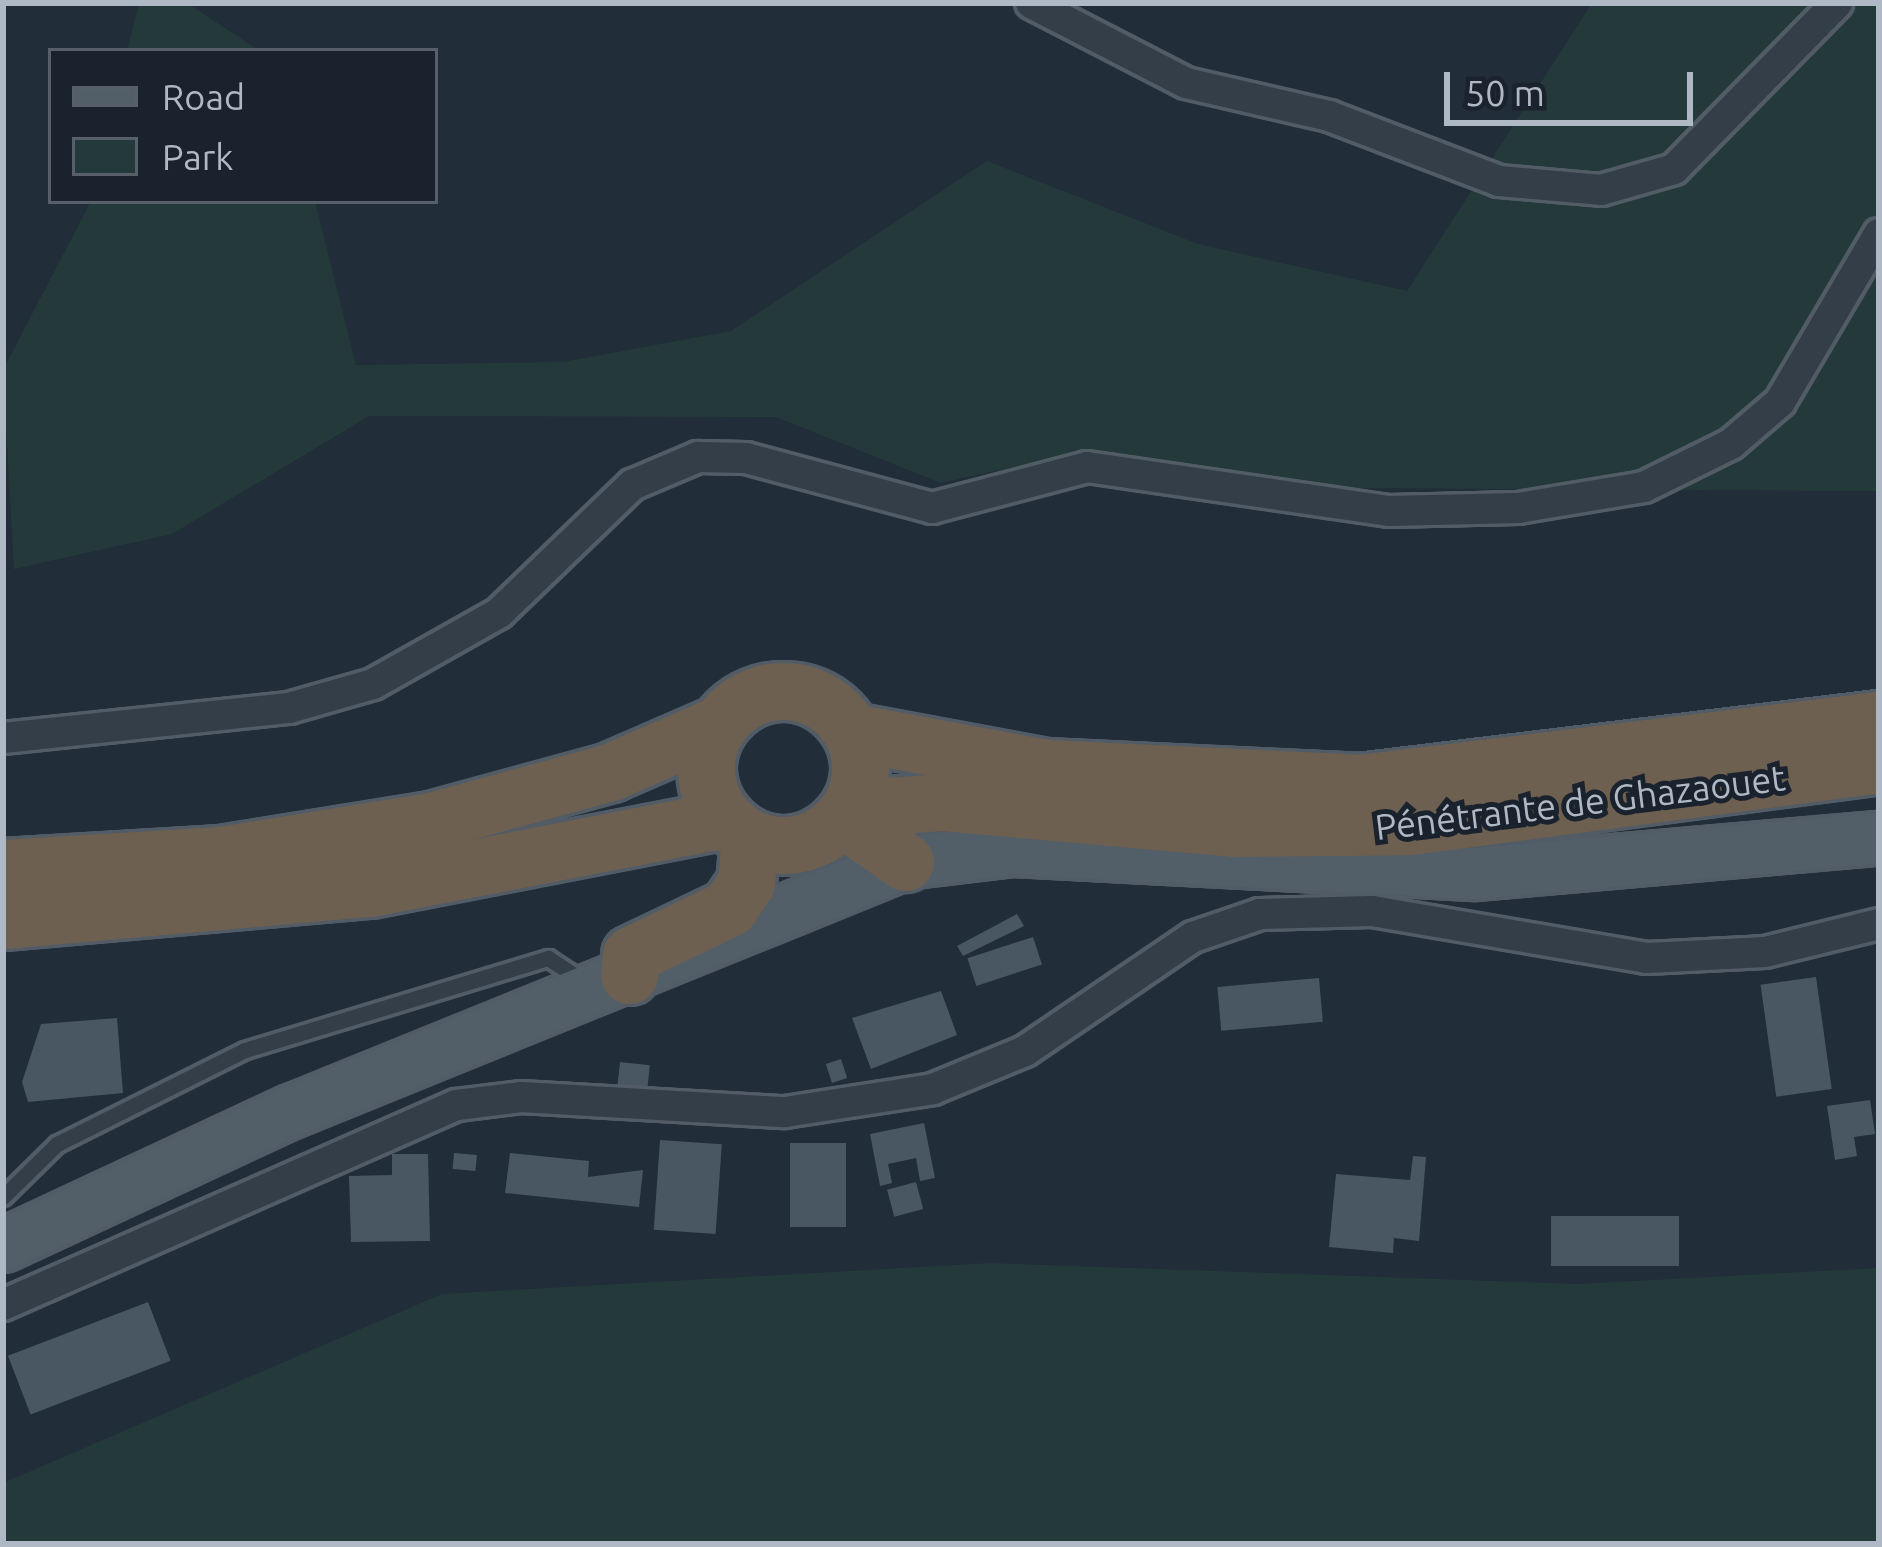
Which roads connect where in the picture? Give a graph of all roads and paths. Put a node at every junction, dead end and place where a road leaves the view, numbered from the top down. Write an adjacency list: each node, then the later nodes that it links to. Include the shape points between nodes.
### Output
1 (1031, 3): 2 (street, via 1186,83 1329,116 1499,181 1601,190 1674,169)
2 (1837, 3)
3 (1879, 234): 7 (street, via 1780,402 1703,461 1613,495 1389,511 1087,467 953,506 909,507 746,458 698,457 632,485 499,614 374,684 289,708)
4 (1879, 720): 6 (highway, Pénétrante de Ghazaouet, via 1524,770 1276,784 1046,768)
5 (718, 725): 6 (highway, via 748,699 787,690 836,710); 9 (highway, via 706,773); 12 (highway, via 610,772 431,821 221,855)
6 (852, 732): 9 (highway, via 861,771)
7 (3, 738)
8 (1879, 764): 9 (highway, Pénétrante de Ghazaouet, via 1390,827 1233,828 943,802)
9 (797, 827): 11 (highway); 13 (highway); 14 (highway, Pénétrante de Ghazaouet, via 370,888); 16 (highway, via 729,908 631,955)
10 (1879, 838): 11 (main road, via 1474,873 1013,849)
11 (888, 866): 13 (main road)
12 (3, 868)
13 (751, 919): 16 (main road)
14 (3, 920)
15 (1879, 924): 19 (street, via 1765,952 1647,958 1372,911 1260,914 1178,945 1039,1042 933,1089 785,1112 520,1097 457,1105)
16 (609, 983): 17 (lane, via 548,958 245,1050 87,1126); 18 (main road, via 291,1111)
17 (3, 1197)
18 (3, 1245)
19 (3, 1305)

